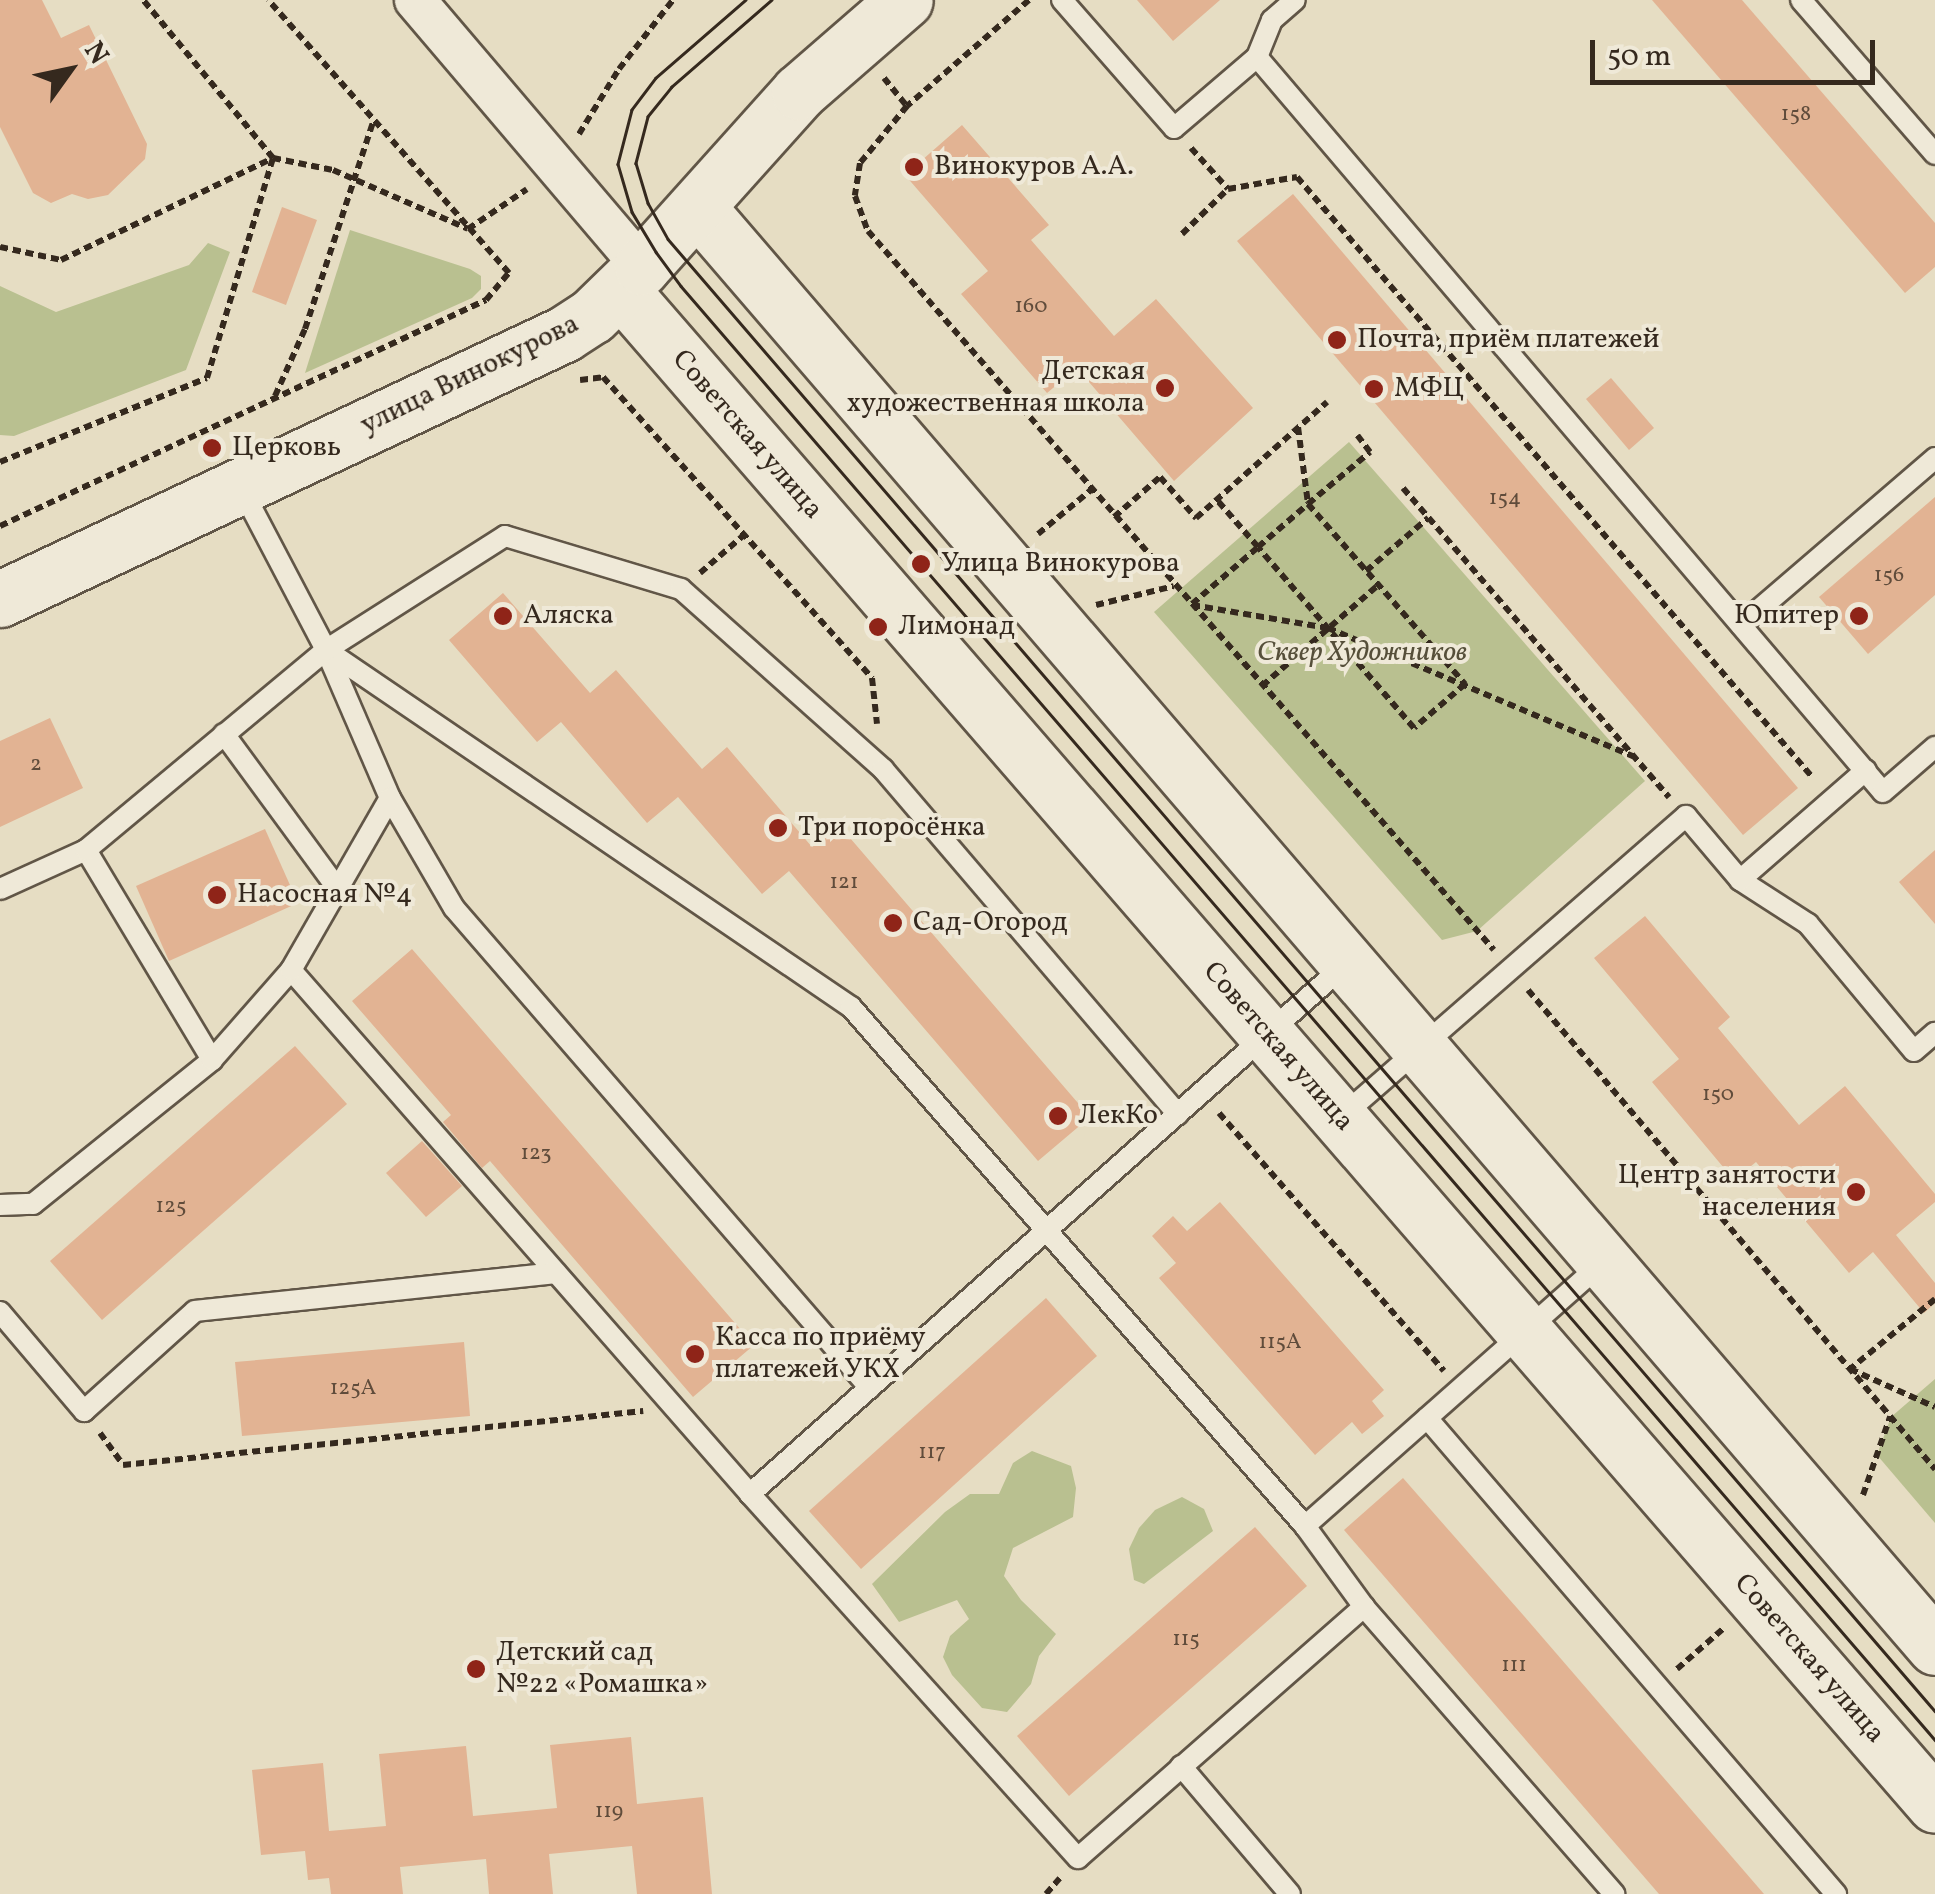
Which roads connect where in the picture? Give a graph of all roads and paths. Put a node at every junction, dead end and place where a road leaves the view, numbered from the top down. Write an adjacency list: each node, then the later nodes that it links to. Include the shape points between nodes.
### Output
1 (143, 0): 16 (path)
2 (268, 0): 13 (path)
3 (415, 0): 17 (street)
4 (673, 0): 17 (path, via 619,68)
5 (905, 0): 20 (main road, улица Винокурова, via 799,92)
6 (1030, 0): 12 (path)
7 (1062, 0): 14 (lane)
8 (1295, 0): 10 (lane, via 1272,20)
9 (1800, 0): 15 (lane)
10 (1256, 58): 14 (lane); 50 (lane)
11 (883, 78): 12 (path)
12 (908, 106): 34 (path, via 860,163 855,196 868,231)
13 (373, 122): 18 (path); 21 (path)
14 (1174, 128): 19 (path)
15 (1935, 154)
16 (273, 158): 18 (path); 23 (path, via 62,260); 31 (path, via 207,378)
17 (559, 168): 21 (path); 24 (street)
18 (352, 178): 21 (path); 26 (path, via 306,329)
19 (1228, 189): 22 (path); 61 (path, via 1297,177)
20 (698, 207): 24 (main road, улица Винокурова); 67 (main road)
21 (468, 229): 26 (path, via 510,273 486,300)
22 (1182, 234)
23 (0, 246)
24 (631, 278): 32 (main road, улица Винокурова, via 564,334); 71 (main road, Советская улица)
25 (603, 378): 40 (path)
26 (275, 398): 39 (path)
27 (1328, 402): 28 (path)
28 (1298, 428): 35 (path); 36 (path)
29 (1357, 435): 36 (path, via 1370,452)
30 (1935, 458): 50 (lane)
31 (0, 462)
32 (240, 486): 47 (main road, улица Винокурова); 52 (lane)
33 (1402, 488): 38 (path)
34 (1091, 490): 37 (path); 41 (path)
35 (1217, 500): 37 (path, via 1196,518 1160,477); 42 (path)
36 (1308, 504): 42 (path); 43 (path)
37 (1114, 517): 45 (path)
38 (1428, 518): 43 (path); 58 (path)
39 (0, 526)
40 (744, 535): 46 (path); 53 (path)
41 (1025, 545)
42 (1258, 548): 48 (path); 51 (path)
43 (1366, 571): 44 (path)
44 (1378, 585): 51 (path); 54 (path)
45 (1174, 586): 48 (path); 49 (path)
46 (680, 589): 52 (lane, via 505,536); 75 (lane, via 883,769)
47 (0, 599)
48 (1191, 605): 51 (path); 55 (path)
49 (1080, 609)
50 (1741, 625): 59 (lane)
51 (1328, 628): 54 (path); 54 (path, via 1414,728); 55 (path)
52 (326, 650): 56 (lane); 60 (lane); 78 (lane, via 850,1007)
53 (872, 678)
54 (1464, 684): 58 (path)
55 (1262, 686): 68 (path)
56 (224, 734): 63 (lane); 66 (lane)
57 (1935, 746): 59 (lane, via 1883,792)
58 (1633, 756): 62 (path)
59 (1866, 770): 61 (lane)
60 (390, 798): 66 (lane); 85 (lane, via 454,908)
61 (1832, 800): 64 (lane)
62 (1686, 816): 64 (lane); 68 (lane)
63 (86, 850): 65 (lane); 73 (lane)
64 (1740, 880): 70 (lane, via 1808,924 1914,1051)
65 (0, 889)
66 (338, 889): 69 (lane)
67 (1347, 963): 71 (lane); 72 (main road)
68 (1511, 969): 72 (lane); 84 (path)
69 (291, 970): 73 (lane); 80 (lane)
70 (1935, 1033)
71 (1267, 1034): 74 (lane); 76 (main road, Советская улица)
72 (1420, 1048): 76 (lane); 79 (main road)
73 (212, 1060): 77 (lane, via 33,1204)
74 (1201, 1093): 75 (lane); 86 (path)
75 (1178, 1114): 78 (lane)
76 (1340, 1118): 83 (main road, Советская улица)
77 (0, 1204)
78 (1047, 1231): 85 (lane); 95 (lane)
79 (1604, 1262): 83 (lane); 98 (main road)
80 (556, 1274): 88 (lane); 89 (lane, via 195,1312)
81 (1935, 1299): 84 (path)
82 (0, 1312): 89 (lane)
83 (1524, 1332): 86 (lane); 101 (main road, Советская улица)
84 (1850, 1370): 87 (path); 90 (path)
85 (870, 1388): 93 (lane)
86 (1460, 1389): 91 (lane)
87 (1935, 1407)
88 (674, 1408): 89 (path, via 123,1465); 93 (lane)
89 (84, 1411)
90 (1891, 1417): 92 (path); 94 (path)
91 (1427, 1418): 95 (lane); 99 (lane)
92 (1935, 1469)
93 (750, 1494): 100 (lane, via 1078,1858)
94 (1862, 1500)
95 (1305, 1526): 96 (lane)
96 (1364, 1608): 100 (lane); 103 (lane)
97 (1726, 1626): 99 (path)
98 (1935, 1647)
99 (1657, 1686): 104 (lane)
100 (1181, 1766): 102 (lane)
101 (1935, 1805)
102 (1290, 1894)
103 (1614, 1894)
104 (1836, 1894)

